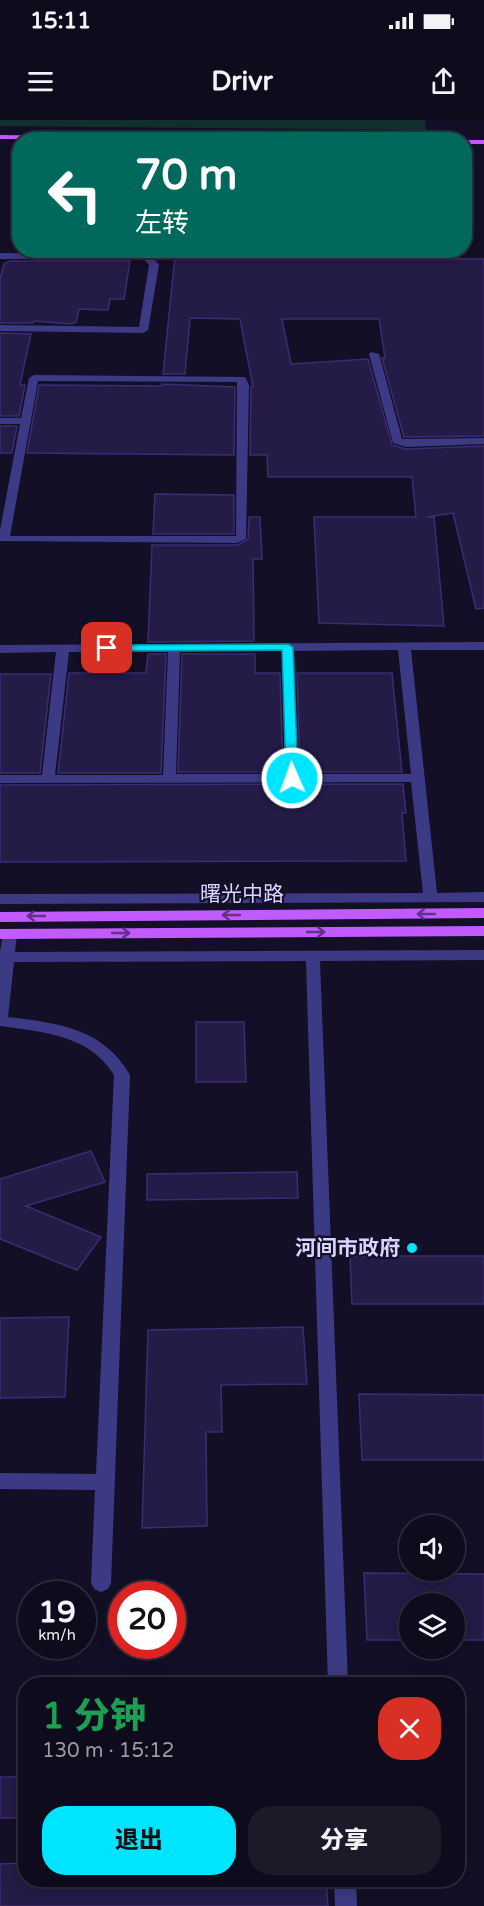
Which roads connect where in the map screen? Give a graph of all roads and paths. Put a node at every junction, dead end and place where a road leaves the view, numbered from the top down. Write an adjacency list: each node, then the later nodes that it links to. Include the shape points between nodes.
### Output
1 (149, 258): 2 (street, via 154,264 143,330)
2 (0, 328)
3 (374, 354): 6 (street, via 396,441)
4 (0, 421): 5 (street)
5 (26, 421): 5 (street, via 34,378 241,379 242,537 4,539)
6 (484, 441)
7 (404, 646): 8 (street); 9 (street); 14 (street)
8 (484, 646)
9 (288, 647): 11 (street); 13 (street)
10 (63, 648): 11 (street); 12 (street); 16 (street)
11 (174, 648): 17 (street)
12 (0, 649)
13 (292, 778): 14 (street); 17 (street)
14 (418, 778): 18 (street)
15 (0, 779): 16 (street)
16 (48, 779): 17 (street)
17 (169, 779)
18 (430, 897): 19 (street); 20 (street)
19 (484, 897)
20 (0, 899)
21 (484, 914): 22 (main road, 曙光中路, one-way to 22)
22 (0, 916)
23 (484, 931): 24 (main road, 曙光中路, one-way to 23)
24 (5, 934): 27 (street)
25 (313, 955): 26 (street); 27 (street); 32 (street)
26 (484, 955)
27 (4, 957): 28 (street)
28 (0, 1021): 30 (street, via 48,1027 82,1038 109,1056 122,1075)
29 (0, 1481): 30 (street)
30 (105, 1482): 31 (street)
31 (101, 1583)
32 (338, 1677)
33 (345, 1887): 34 (street)
34 (346, 1906)

